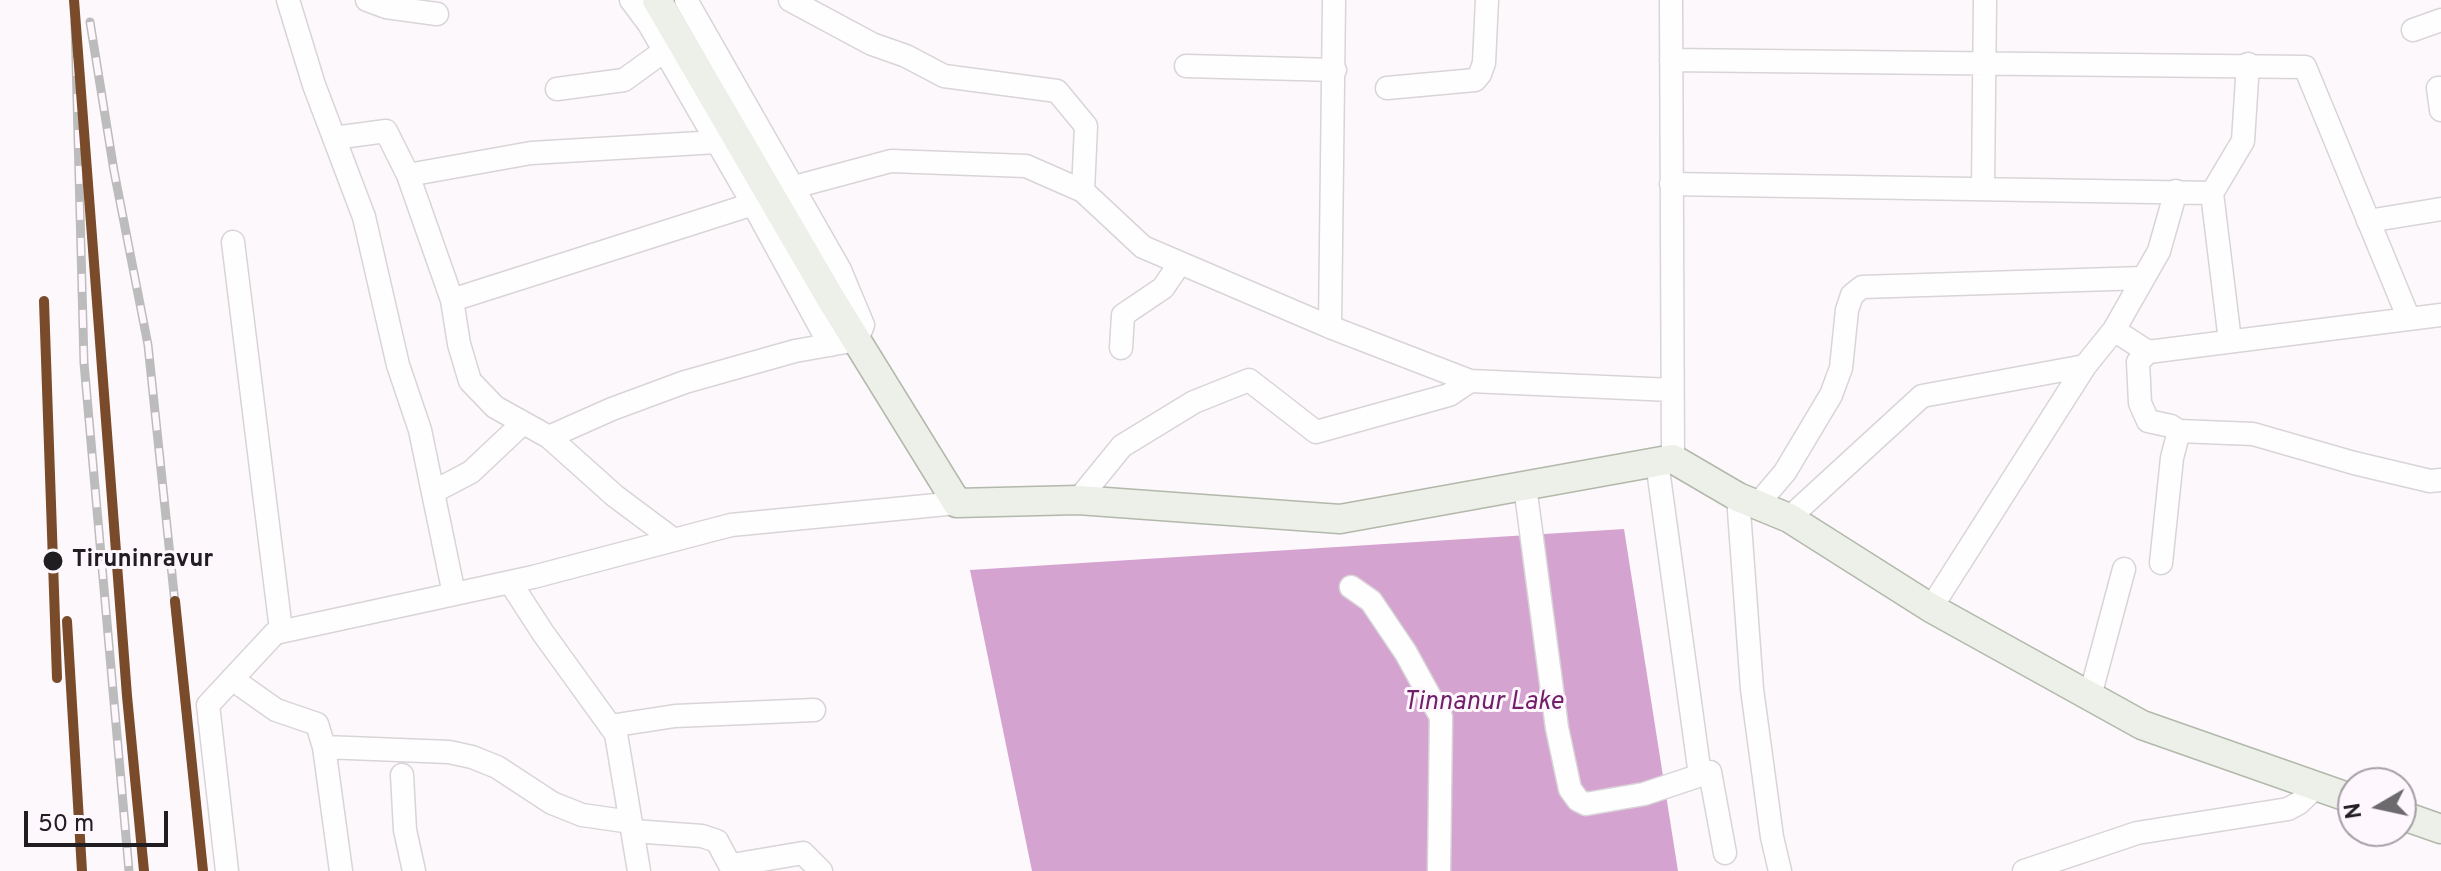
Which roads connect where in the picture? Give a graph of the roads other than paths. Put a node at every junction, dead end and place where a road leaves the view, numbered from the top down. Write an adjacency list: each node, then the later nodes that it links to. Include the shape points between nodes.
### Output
1 (288, 0): 24 (street)
2 (367, 0): 11 (street)
3 (631, 0): 14 (street)
4 (657, 0): 45 (main road, via 831,299)
5 (686, 0): 28 (street)
6 (790, 0): 30 (street, via 944,76 1057,91 1086,126)
7 (1334, 0): 19 (street)
8 (1487, 0): 20 (street, via 1484,63 1475,80)
9 (1671, 0): 15 (street)
10 (1985, 0): 16 (street)
11 (437, 14)
12 (2441, 20): 13 (street)
13 (2413, 30)
14 (664, 51): 22 (street, via 624,80); 25 (street)
15 (1671, 60): 16 (street); 27 (street)
16 (1986, 62): 17 (street); 29 (street)
17 (2248, 64): 32 (street, via 2243,141); 35 (street, via 2305,67)
18 (1186, 66): 19 (street)
19 (1335, 70): 42 (street)
20 (1387, 88)
21 (2441, 88): 23 (street)
22 (557, 89)
23 (2441, 110)
24 (334, 138): 26 (street, via 386,131); 57 (street, via 364,217)
25 (717, 142): 26 (street, via 531,153); 33 (street)
26 (408, 175): 39 (street)
27 (1671, 184): 29 (street); 50 (street)
28 (794, 187): 30 (street, via 891,161 1026,166); 45 (street, via 840,270 863,325)
29 (1983, 188): 31 (street)
30 (1083, 191): 37 (street, via 1143,247)
31 (2176, 191): 32 (street); 38 (street, via 2159,251)
32 (2212, 193): 44 (street)
33 (753, 204): 39 (street); 45 (street)
34 (2441, 209): 35 (street)
35 (2368, 221): 41 (street)
36 (233, 242): 69 (street)
37 (1180, 263): 42 (street); 46 (street, via 1163,288 1123,315)
38 (2143, 278): 43 (street); 59 (street, via 1862,287 1852,295 1847,310 1841,368 1831,395 1785,472)
39 (452, 300): 51 (street, via 470,381 495,407)
40 (2441, 315): 41 (street)
41 (2409, 319): 44 (street)
42 (1330, 327): 49 (street)
43 (2114, 330): 47 (street); 48 (street)
44 (2230, 341): 47 (street)
45 (844, 342): 53 (street, via 685,382); 60 (main road)
46 (1121, 348)
47 (2148, 352): 52 (street, via 2138,362 2144,415)
48 (2085, 366): 61 (street, via 1922,396); 68 (street)
49 (1470, 381): 50 (street); 58 (street, via 1449,395 1316,432 1249,380 1194,402 1122,446)
50 (1672, 390): 54 (street)
51 (523, 423): 53 (street); 57 (street, via 471,472)
52 (2179, 431): 55 (street, via 2253,434 2354,463); 63 (street)
53 (549, 437): 62 (street)
54 (1665, 461): 56 (main road); 59 (main road); 76 (street)
55 (2441, 480)
56 (1525, 486): 58 (main road, via 1340,519); 76 (street, via 1570,789 1586,804 1644,794)
57 (433, 492): 67 (street)
58 (1078, 500): 60 (main road)
59 (1748, 501): 61 (main road); 90 (street, via 1752,689)
60 (957, 503): 62 (street, via 731,525)
61 (1789, 518): 68 (main road)
62 (674, 540): 65 (street)
63 (2161, 563)
64 (2124, 569): 71 (street)
65 (510, 582): 67 (street); 73 (street)
66 (1351, 587): 89 (street, via 1371,601 1441,717)
67 (454, 594): 69 (street)
68 (1931, 608): 71 (main road)
69 (281, 630): 70 (street)
70 (232, 679): 74 (street, via 276,710 317,724); 84 (street, via 208,705)
71 (2090, 696): 77 (main road, via 2142,725)
72 (814, 710): 73 (street, via 675,716)
73 (610, 726): 80 (street, via 616,734)
74 (324, 747): 80 (street, via 472,757 552,803); 85 (street)
75 (402, 775): 86 (street)
76 (1700, 775): 82 (street, via 1710,772)
77 (2317, 786): 78 (main road); 91 (street, via 2288,809 2129,835)
78 (2337, 793)
79 (2417, 821): 81 (main road)
80 (632, 826): 83 (street, via 717,841); 87 (street)
81 (2441, 829)
82 (1725, 853)
83 (733, 868): 88 (street, via 803,853)
84 (227, 871)
85 (341, 871)
86 (414, 871)
87 (639, 871)
88 (821, 871)
89 (1439, 871)
90 (1780, 871)
91 (2024, 871)

